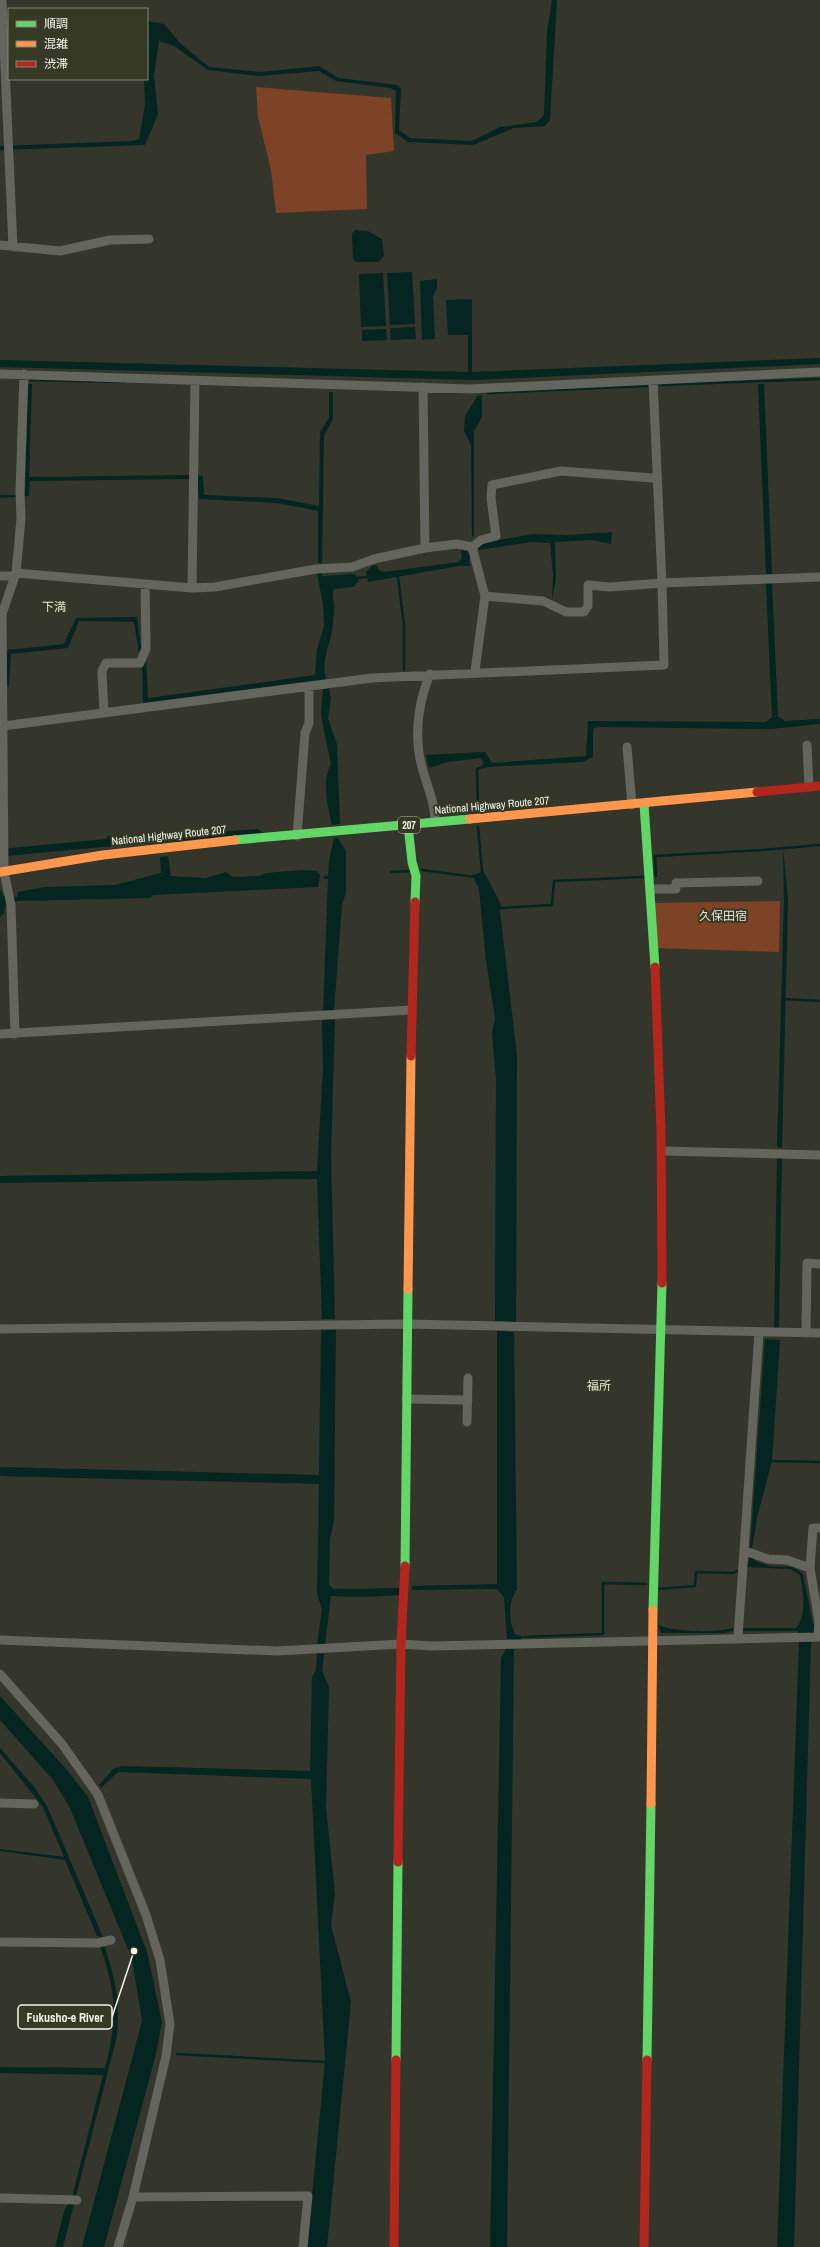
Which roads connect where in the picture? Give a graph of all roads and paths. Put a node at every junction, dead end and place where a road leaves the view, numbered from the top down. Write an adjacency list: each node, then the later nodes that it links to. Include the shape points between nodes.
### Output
1 (2, 0): 4 (street)
2 (149, 239): 4 (street, via 110,240 60,250)
3 (0, 245): 4 (street)
4 (13, 247)
5 (820, 372): 8 (street)
6 (0, 374): 7 (street)
7 (24, 374): 9 (street); 15 (street, via 21,519)
8 (653, 380): 10 (street, via 501,389); 11 (street)
9 (195, 384): 10 (street); 19 (street)
10 (423, 387): 13 (street)
11 (657, 475): 12 (street, via 653,478 561,471 492,485 491,498 496,536 481,540); 17 (street)
12 (472, 547): 13 (street, via 457,544); 20 (street)
13 (425, 548): 19 (street, via 374,559 352,567 320,569 215,587)
14 (0, 576): 15 (street)
15 (15, 576): 18 (street); 25 (street, via 2,614)
16 (820, 576): 17 (street)
17 (662, 583): 20 (street, via 610,588 588,585 588,606 584,612 566,612 543,601); 21 (street, via 664,665)
18 (145, 584): 19 (street); 24 (street, via 146,650 140,664 106,663 102,671)
19 (192, 588)
20 (485, 596): 21 (street)
21 (475, 671): 22 (street)
22 (430, 674): 23 (street, via 372,678); 33 (street, via 417,724 419,754 435,806)
23 (309, 687): 24 (street); 35 (street, via 309,723 305,733)
24 (104, 713): 25 (street)
25 (3, 726): 28 (street)
26 (807, 745): 30 (street)
27 (627, 747): 32 (street)
28 (2, 772): 36 (street)
29 (820, 786): 30 (main road, National Highway Route 207 / 207)
30 (809, 787): 31 (main road, National Highway Route 207 / 207)
31 (644, 804): 32 (main road, National Highway Route 207 / 207); 38 (main road)
32 (632, 805): 33 (main road, National Highway Route 207 / 207)
33 (435, 822): 34 (main road, National Highway Route 207 / 207)
34 (408, 825): 35 (main road, National Highway Route 207 / 207); 39 (main road, via 416,876)
35 (297, 836): 36 (main road, National Highway Route 207 / 207, via 206,842 103,855)
36 (2, 872): 41 (street, via 11,905)
37 (758, 881): 38 (street, via 676,883 676,888)
38 (651, 889): 42 (main road)
39 (411, 1010): 41 (street); 45 (main road)
40 (0, 1034): 41 (street)
41 (14, 1034)
42 (663, 1152): 43 (street); 47 (main road)
43 (820, 1155)
44 (820, 1264): 49 (street, via 807,1263)
45 (407, 1324): 46 (street); 47 (street); 52 (main road)
46 (0, 1329)
47 (662, 1329): 48 (street); 60 (main road, via 652,1579)
48 (759, 1332): 49 (street); 56 (street)
49 (806, 1333): 50 (street)
50 (820, 1333)
51 (468, 1378): 53 (street)
52 (406, 1399): 53 (street); 62 (main road, via 406,1585)
53 (468, 1400): 54 (street)
54 (467, 1422)
55 (820, 1528): 57 (street, via 813,1528)
56 (745, 1551): 57 (street); 59 (street)
57 (810, 1568): 58 (street)
58 (819, 1636): 59 (street)
59 (738, 1637): 60 (street)
60 (653, 1639): 62 (street); 74 (main road)
61 (0, 1640): 62 (street, via 277,1651)
62 (401, 1644): 73 (main road)
63 (0, 1674): 68 (street, via 62,1744 98,1795 146,1915 160,1960 170,2024 166,2056)
64 (0, 1803): 65 (street)
65 (34, 1804)
66 (111, 1940): 67 (street, via 98,1943)
67 (0, 1942)
68 (133, 2197): 71 (street); 72 (street, via 308,2196)
69 (0, 2198): 70 (street)
70 (76, 2200)
71 (118, 2247)
72 (302, 2247)
73 (394, 2247)
74 (644, 2247)

